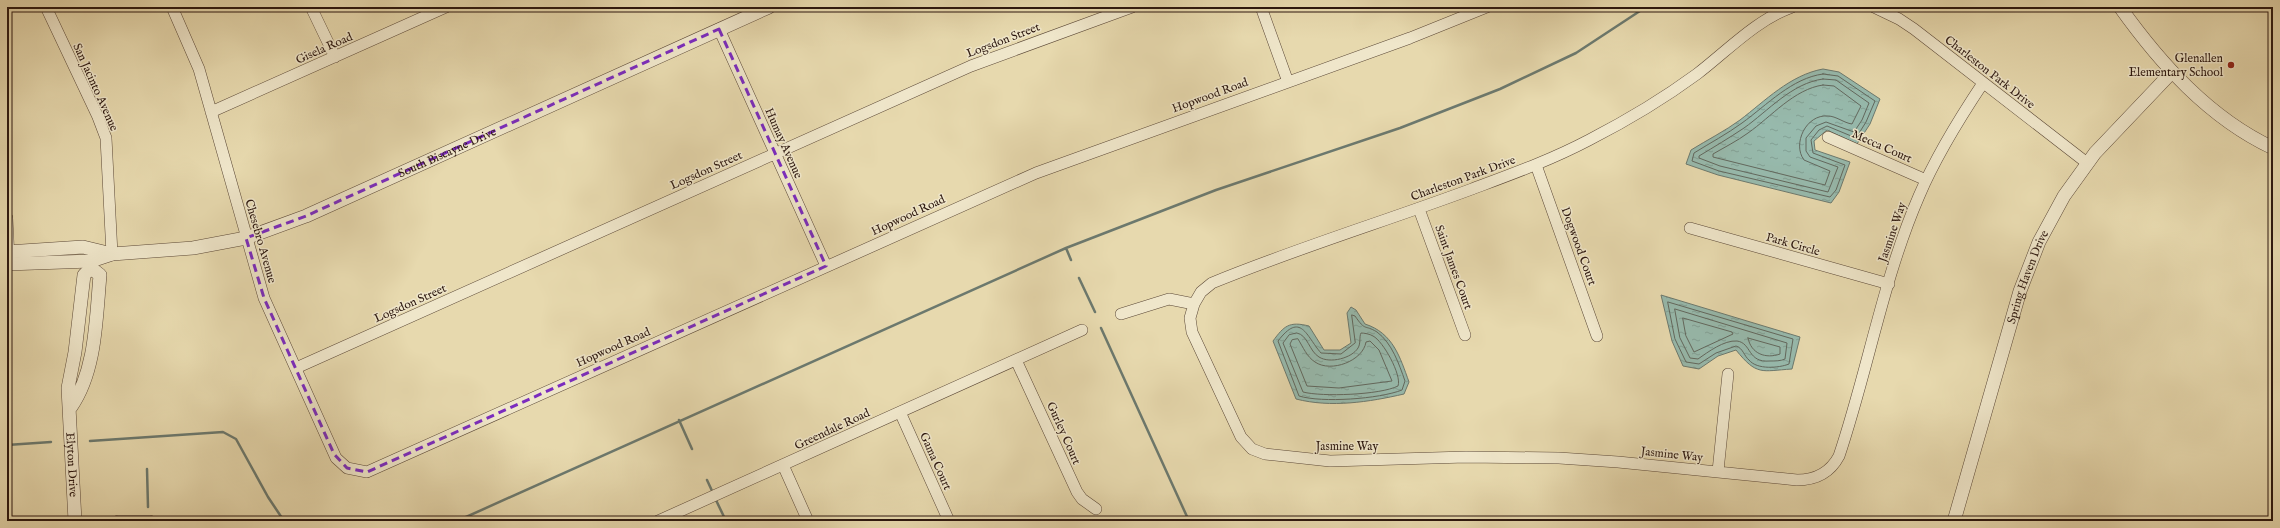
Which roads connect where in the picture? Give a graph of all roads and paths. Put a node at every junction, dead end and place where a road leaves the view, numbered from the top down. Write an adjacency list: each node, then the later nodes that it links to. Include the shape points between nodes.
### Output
1 (46, 7): 28 (street, San Jacinto Avenue, via 106,138)
2 (172, 7): 17 (street, Chesebro Avenue, via 199,69)
3 (311, 7): 13 (street)
4 (446, 7): 13 (street, Gisela Road)
5 (769, 7): 12 (street, South Biscayne Drive)
6 (1132, 7): 20 (street, Logsdon Street, via 971,66)
7 (1261, 7): 15 (street)
8 (1487, 7): 15 (street, Hopwood Road)
9 (1792, 7): 22 (street, Charleston Park Drive, via 1764,21 1692,78 1650,105 1588,140)
10 (1874, 7): 16 (street, Charleston Park Drive, via 1899,19)
11 (2120, 7): 14 (street)
12 (720, 29): 20 (street, Humay Avenue); 27 (street, South Biscayne Drive, via 306,216)
13 (335, 57): 17 (street, Gisela Road)
14 (2172, 72): 19 (street, via 2209,107); 21 (street, Spring Haven Drive)
15 (1288, 82): 31 (street, Hopwood Road, via 1036,173)
16 (1983, 83): 21 (street, Charleston Park Drive); 23 (street, Jasmine Way, via 1948,138)
17 (211, 112): 27 (street, Chesebro Avenue)
18 (1828, 137): 23 (street, Mecca Court)
19 (2273, 148)
20 (775, 154): 31 (street, Humay Avenue); 39 (street, Logsdon Street)
21 (2087, 163): 52 (street, Spring Haven Drive, via 2051,218 2029,266)
22 (1536, 165): 24 (street, Charleston Park Drive); 37 (street, Dogwood Court)
23 (1926, 180): 32 (street, Jasmine Way, via 1903,235)
24 (1419, 208): 33 (street, Charleston Park Drive, via 1212,283 1201,292); 36 (street, Saint James Court)
25 (7, 218): 29 (street)
26 (1690, 228): 32 (street, Park Circle)
27 (246, 238): 28 (street, South Biscayne Drive, via 193,248); 39 (street, Chesebro Avenue, via 264,298)
28 (112, 254): 30 (street, South Biscayne Drive)
29 (8, 258): 30 (street, South Biscayne Drive)
30 (91, 259): 46 (street, Elyton Drive, via 84,275 68,388)
31 (826, 266): 43 (street, Hopwood Road, via 373,470)
32 (1889, 284): 44 (street, Jasmine Way, via 1841,451 1831,468 1820,476 1806,480)
33 (1194, 304): 34 (street, via 1169,299); 44 (street, Jasmine Way, via 1190,318 1195,337 1241,437 1249,446 1261,453 1330,461 1466,457 1558,458)
34 (1121, 314)
35 (1082, 330): 38 (street)
36 (1465, 335)
37 (1597, 336)
38 (1016, 360): 41 (street, Greendale Road); 45 (street, Gurley Court, via 1074,488 1082,499)
39 (296, 368): 43 (street, Chesebro Avenue, via 334,454 340,463)
40 (1728, 374): 44 (street)
41 (900, 412): 42 (street, Greendale Road); 51 (street, Gama Court)
42 (783, 465): 49 (street, Greendale Road); 50 (street)
43 (352, 470)
44 (1718, 471)
45 (1096, 509)
46 (75, 521)
47 (118, 521): 48 (street)
48 (150, 521)
49 (658, 521)
50 (808, 521)
51 (949, 521)
52 (1954, 521)

